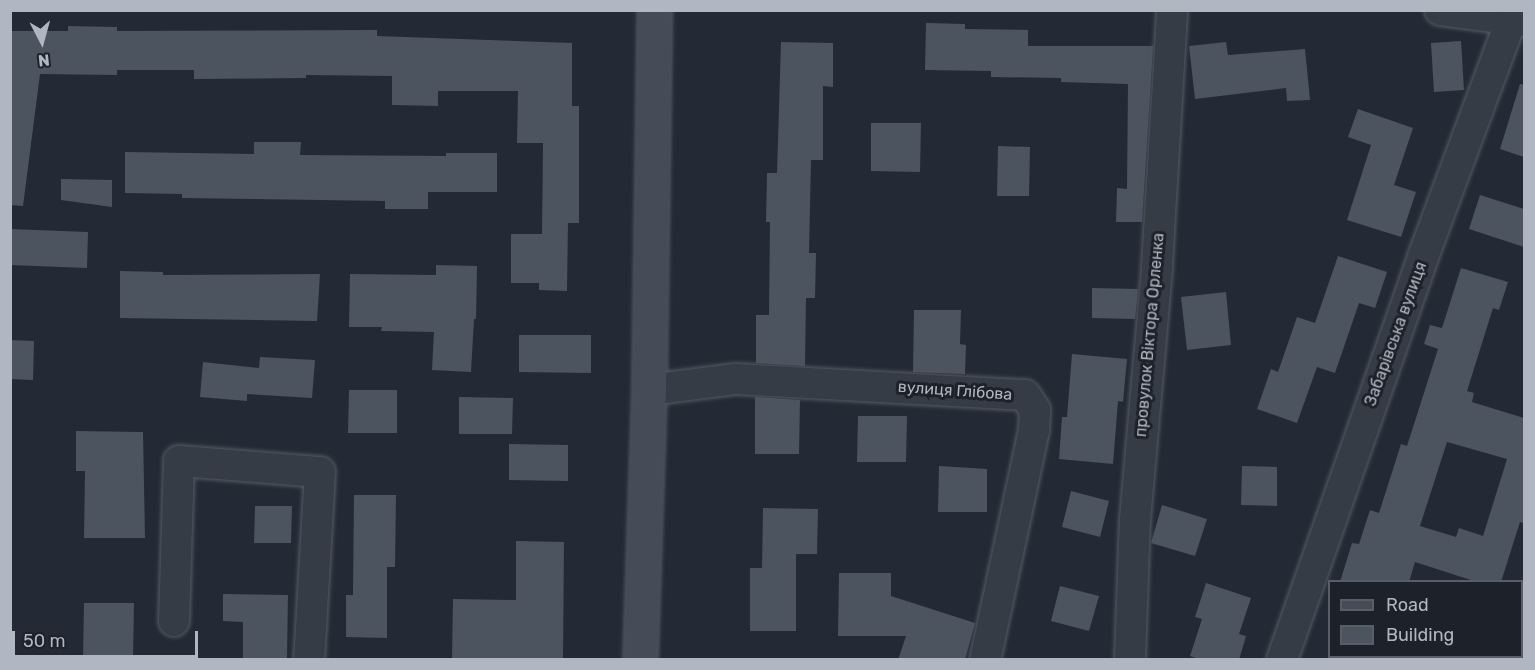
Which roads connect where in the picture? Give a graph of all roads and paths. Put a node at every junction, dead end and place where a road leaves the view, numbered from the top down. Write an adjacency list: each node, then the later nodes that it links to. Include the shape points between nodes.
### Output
1 (654, 10): 5 (main road)
2 (1172, 10): 10 (street, провулок Віктора Орленка, via 1135,520)
3 (1440, 10): 4 (street)
4 (1517, 17): 11 (street, Забарівська вулиця, via 1419,268)
5 (650, 390): 8 (main road); 9 (street, вулиця Глібова, via 736,379 1025,396 1035,410 1034,430)
6 (174, 621): 7 (street, via 179,461 320,472)
7 (309, 660)
8 (640, 660)
9 (985, 660)
10 (1130, 660)
11 (1282, 660)

